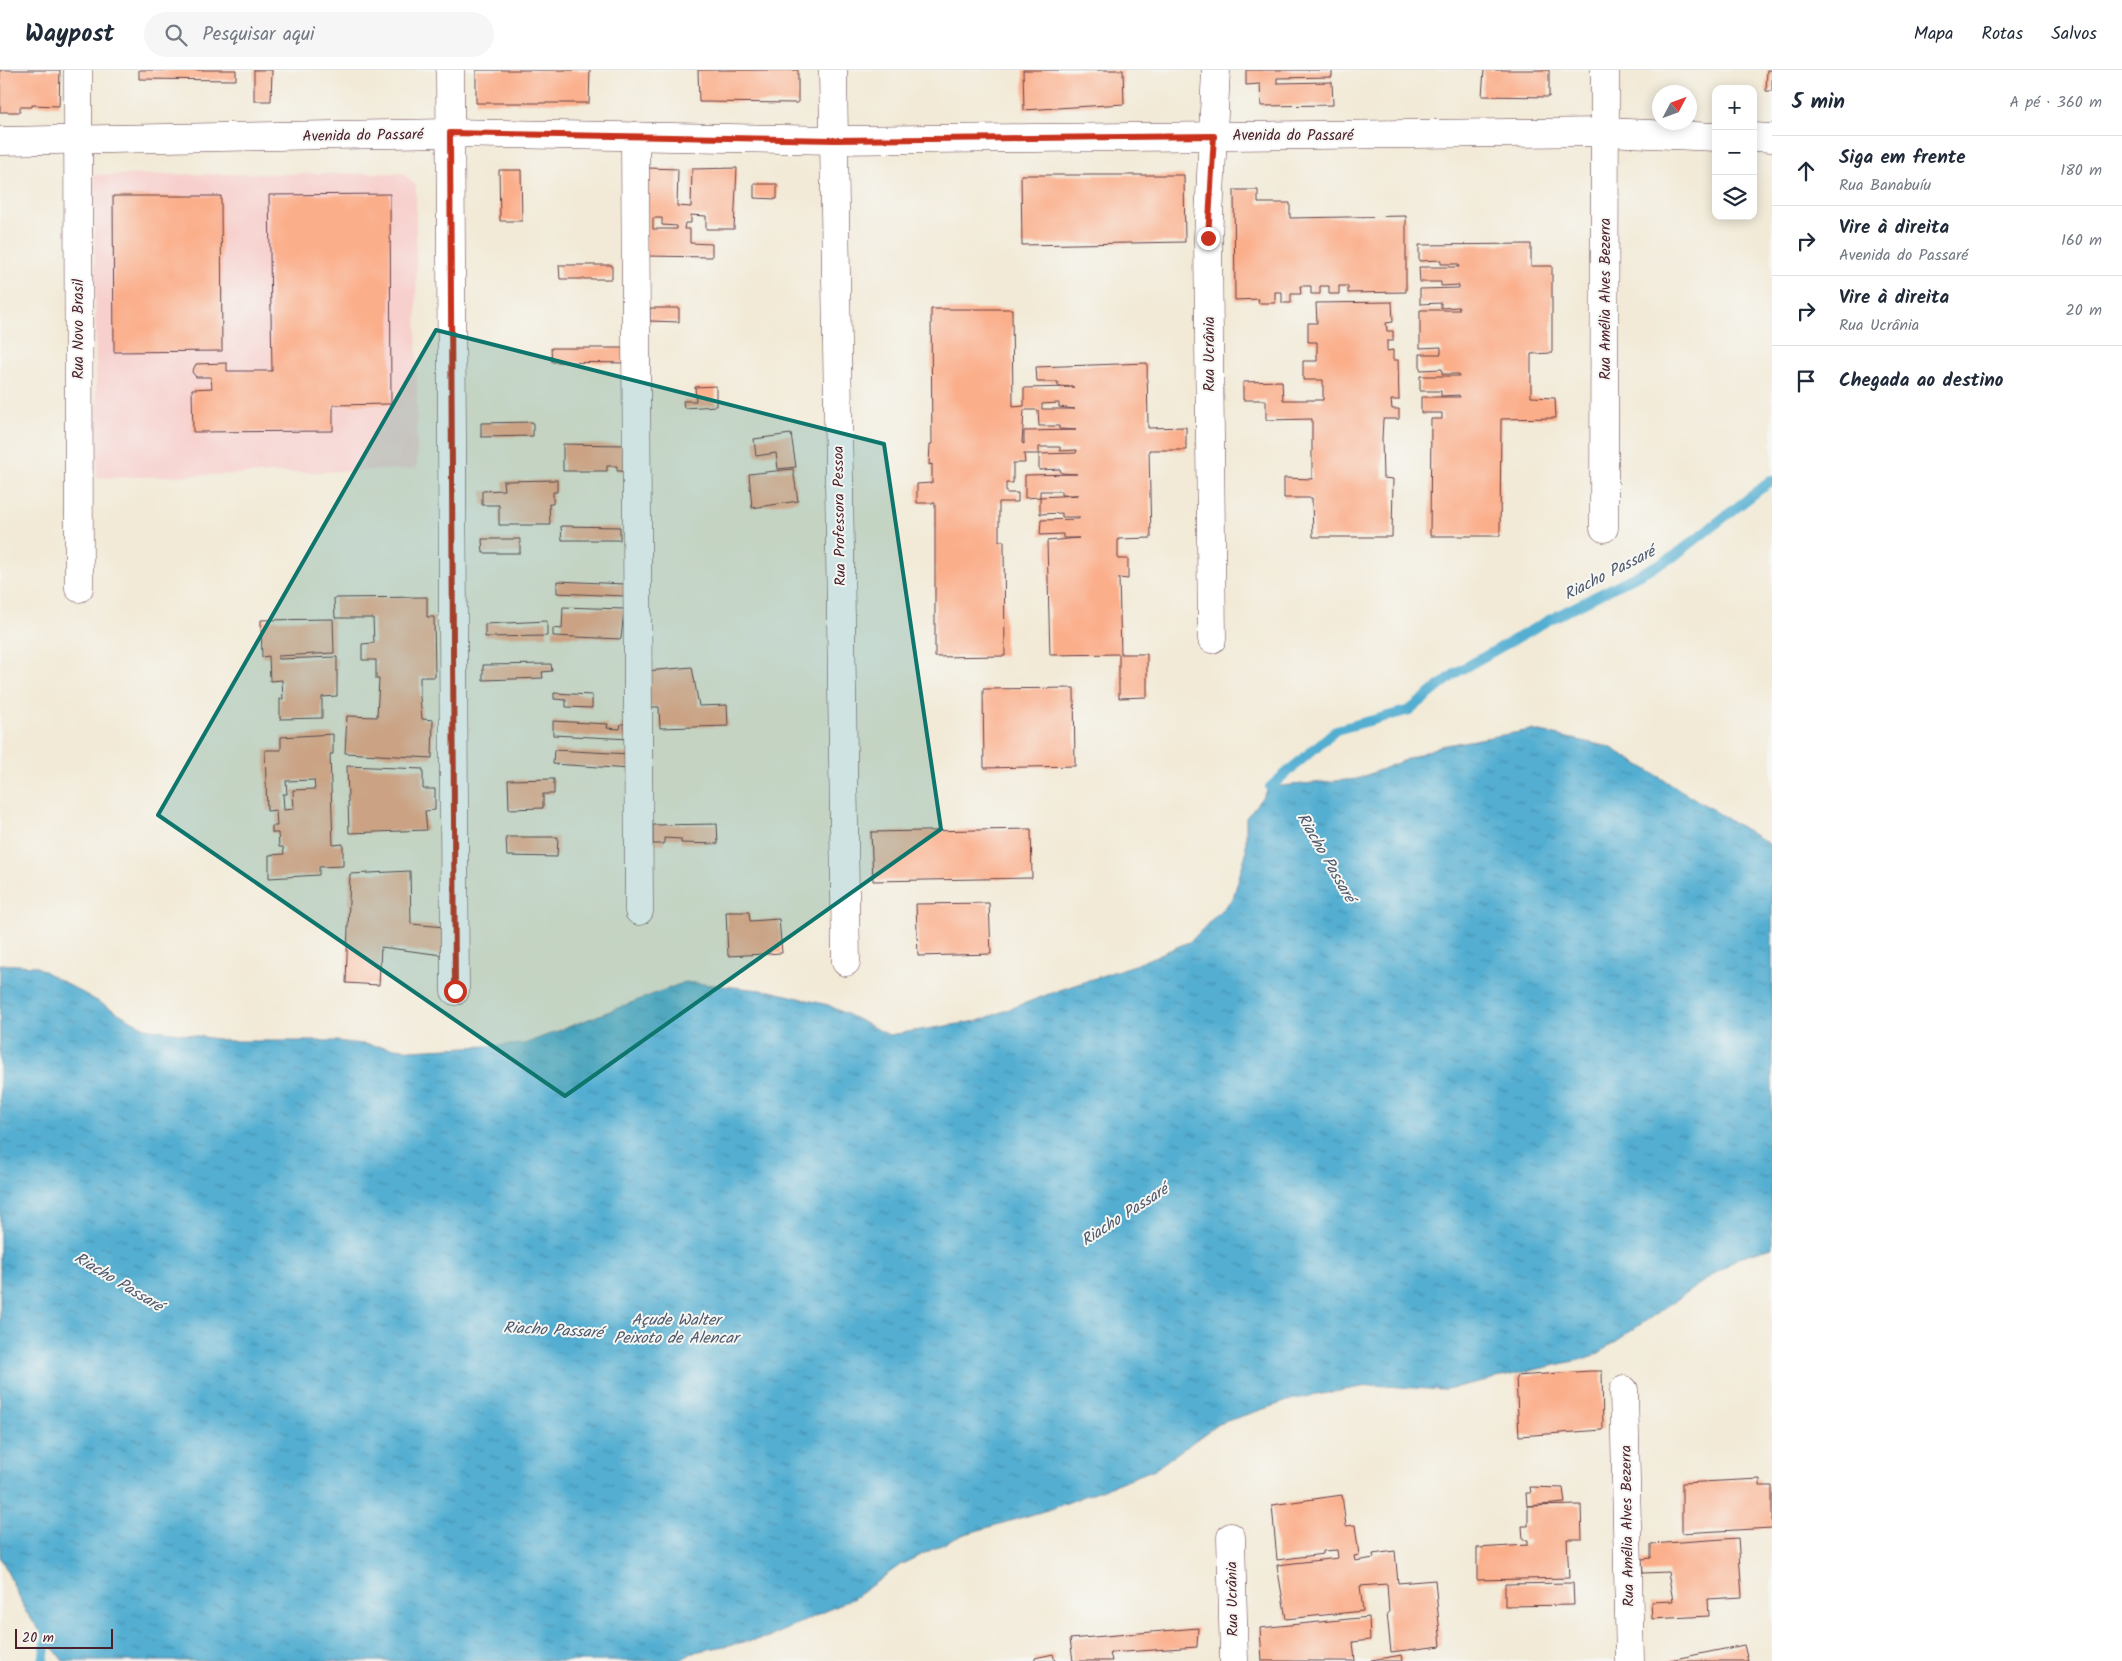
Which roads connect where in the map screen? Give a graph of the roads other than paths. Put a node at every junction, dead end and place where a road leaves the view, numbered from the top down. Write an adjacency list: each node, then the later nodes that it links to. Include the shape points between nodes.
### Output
1 (78, 70): 13 (street, Rua Novo Brasil)
2 (450, 70): 7 (street)
3 (833, 70): 14 (street, Rua Professora Pessoa)
4 (1216, 70): 9 (street, Rua Ucrânia)
5 (1605, 70): 6 (street, Rua Amélia Alves Bezerra)
6 (1605, 132): 9 (street, Avenida do Passaré); 10 (street, Avenida do Passaré); 16 (street, Rua Amélia Alves Bezerra)
7 (450, 133): 8 (street, Avenida do Passaré); 13 (street, Avenida do Passaré); 21 (street)
8 (635, 136): 14 (street, Avenida do Passaré); 19 (street)
9 (1214, 136): 14 (street, Avenida do Passaré); 18 (street, Rua Ucrânia, via 1208,238)
10 (1712, 137)
11 (1757, 137): 12 (street)
12 (1772, 138)
13 (77, 140): 15 (street, Avenida do Passaré); 17 (street, Rua Novo Brasil)
14 (834, 140): 20 (street, Rua Professora Pessoa)
15 (0, 141)
16 (1604, 528)
17 (79, 588)
18 (1212, 638)
19 (639, 911)
20 (846, 962)
21 (455, 991)
22 (1624, 1390): 25 (street, Rua Amélia Alves Bezerra)
23 (1231, 1536): 24 (street, Rua Ucrânia)
24 (1234, 1661)
25 (1630, 1661)

